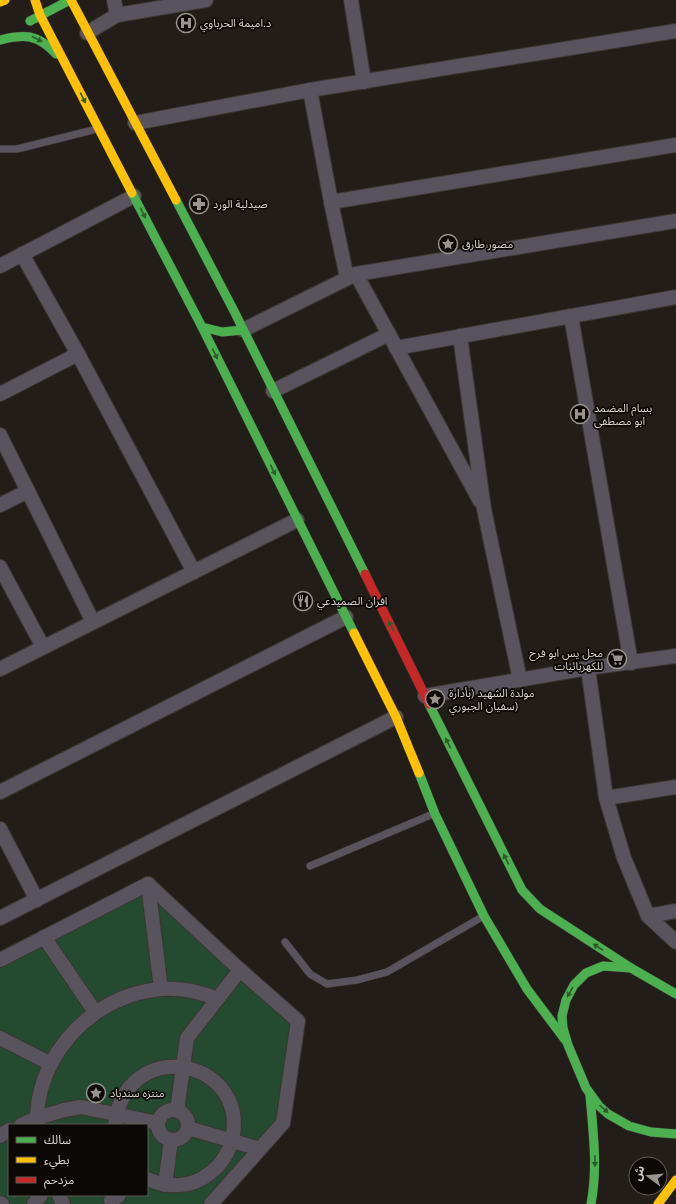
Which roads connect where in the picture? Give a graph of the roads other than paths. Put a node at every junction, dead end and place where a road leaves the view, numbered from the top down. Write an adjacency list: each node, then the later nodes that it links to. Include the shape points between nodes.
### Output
1 (5, 0): 7 (main road)
2 (35, 0): 8 (main road)
3 (70, 0): 8 (main road); 11 (main road)
4 (114, 0): 9 (street)
5 (206, 0): 9 (street)
6 (351, 0): 14 (street)
7 (0, 2)
8 (40, 15): 12 (main road); 13 (main road)
9 (117, 15): 11 (street)
10 (676, 32): 14 (street)
11 (87, 33): 16 (main road)
12 (0, 39): 13 (main road, one-way to 13, via 17,35 29,35 38,39 50,46)
13 (71, 73): 17 (main road, one-way to 17)
14 (364, 82): 15 (street)
15 (310, 90): 16 (street); 21 (street)
16 (135, 123): 29 (main road)
17 (99, 128): 19 (lane, via 17,149); 20 (main road)
18 (676, 145): 21 (street)
19 (0, 149)
20 (134, 196): 23 (street); 28 (main road, one-way to 28)
21 (331, 202): 25 (street)
22 (676, 221): 25 (street)
23 (22, 254): 24 (street); 33 (street)
24 (0, 266)
25 (351, 276): 29 (street); 30 (street)
26 (676, 297): 27 (street)
27 (571, 316): 31 (street); 47 (street)
28 (202, 327): 29 (main road, via 222,332); 40 (main road, one-way to 40)
29 (243, 330): 34 (main road)
30 (389, 334): 32 (street); 34 (street)
31 (460, 336): 32 (street); 39 (street)
32 (396, 348): 39 (street)
33 (78, 354): 35 (street); 42 (street)
34 (273, 391): 51 (main road, one-way to 34)
35 (0, 394)
36 (0, 435): 37 (street)
37 (28, 491): 38 (street); 44 (street)
38 (0, 505)
39 (484, 509): 50 (street)
40 (297, 520): 42 (street); 43 (main road)
41 (0, 567): 45 (street)
42 (194, 572): 44 (street)
43 (346, 617): 52 (main road); 54 (street)
44 (93, 622): 45 (street)
45 (43, 647): 49 (street)
46 (676, 656): 47 (street)
47 (631, 663): 48 (street)
48 (588, 668): 50 (street); 55 (street)
49 (0, 669)
50 (520, 680): 51 (street)
51 (425, 696): 69 (main road, one-way to 51, via 540,909 522,890)
52 (396, 717): 56 (main road); 60 (street)
53 (676, 787): 55 (street)
54 (0, 792)
55 (606, 798): 63 (street, via 624,858)
56 (435, 814): 58 (lane); 62 (main road)
57 (0, 829): 60 (street)
58 (310, 866)
59 (148, 884): 65 (street); 70 (street); 71 (street)
60 (37, 900): 64 (street)
61 (676, 911): 63 (street)
62 (484, 916): 66 (lane, via 387,972 327,984 310,974); 76 (main road, via 528,989)
63 (648, 916): 67 (street)
64 (0, 918)
65 (44, 937): 68 (street); 74 (street)
66 (285, 942)
67 (676, 942)
68 (0, 960)
69 (631, 968): 72 (main road); 76 (main road, one-way to 76, via 600,967 578,980 570,990 562,1015)
70 (240, 970): 73 (street); 89 (street, via 298,1021 283,1123)
71 (161, 989): 73 (street, via 178,989); 74 (street, via 127,996)
72 (676, 994)
73 (217, 999): 78 (street, via 187,1038)
74 (95, 1012): 77 (street, via 62,1046)
75 (0, 1038): 77 (street)
76 (566, 1041): 79 (main road)
77 (52, 1064): 82 (street, via 41,1091)
78 (184, 1067): 80 (street); 81 (street, via 161,1068 140,1077 124,1094); 88 (street, via 204,1074 221,1089 231,1108)
79 (590, 1094): 86 (main road, one-way to 86, via 603,1109 619,1121 656,1134); 96 (main road, one-way to 96, via 595,1159)
80 (177, 1111): 83 (street, via 165,1113); 85 (street, via 186,1117)
81 (115, 1120): 82 (street, via 92,1108 81,1107 64,1110); 83 (street)
82 (37, 1122): 84 (street)
83 (158, 1123): 87 (street, via 161,1135)
84 (26, 1124)
85 (188, 1128): 87 (street, via 182,1138); 88 (street)
86 (676, 1134)
87 (171, 1140): 92 (street)
88 (232, 1141): 89 (street); 92 (street, via 223,1160 207,1176 187,1184)
89 (260, 1149): 95 (street)
90 (148, 1179): 92 (street)
91 (676, 1180): 97 (main road)
92 (165, 1185)
93 (40, 1196): 94 (street)
94 (34, 1204)
95 (211, 1204)
96 (591, 1204)
97 (658, 1204)

